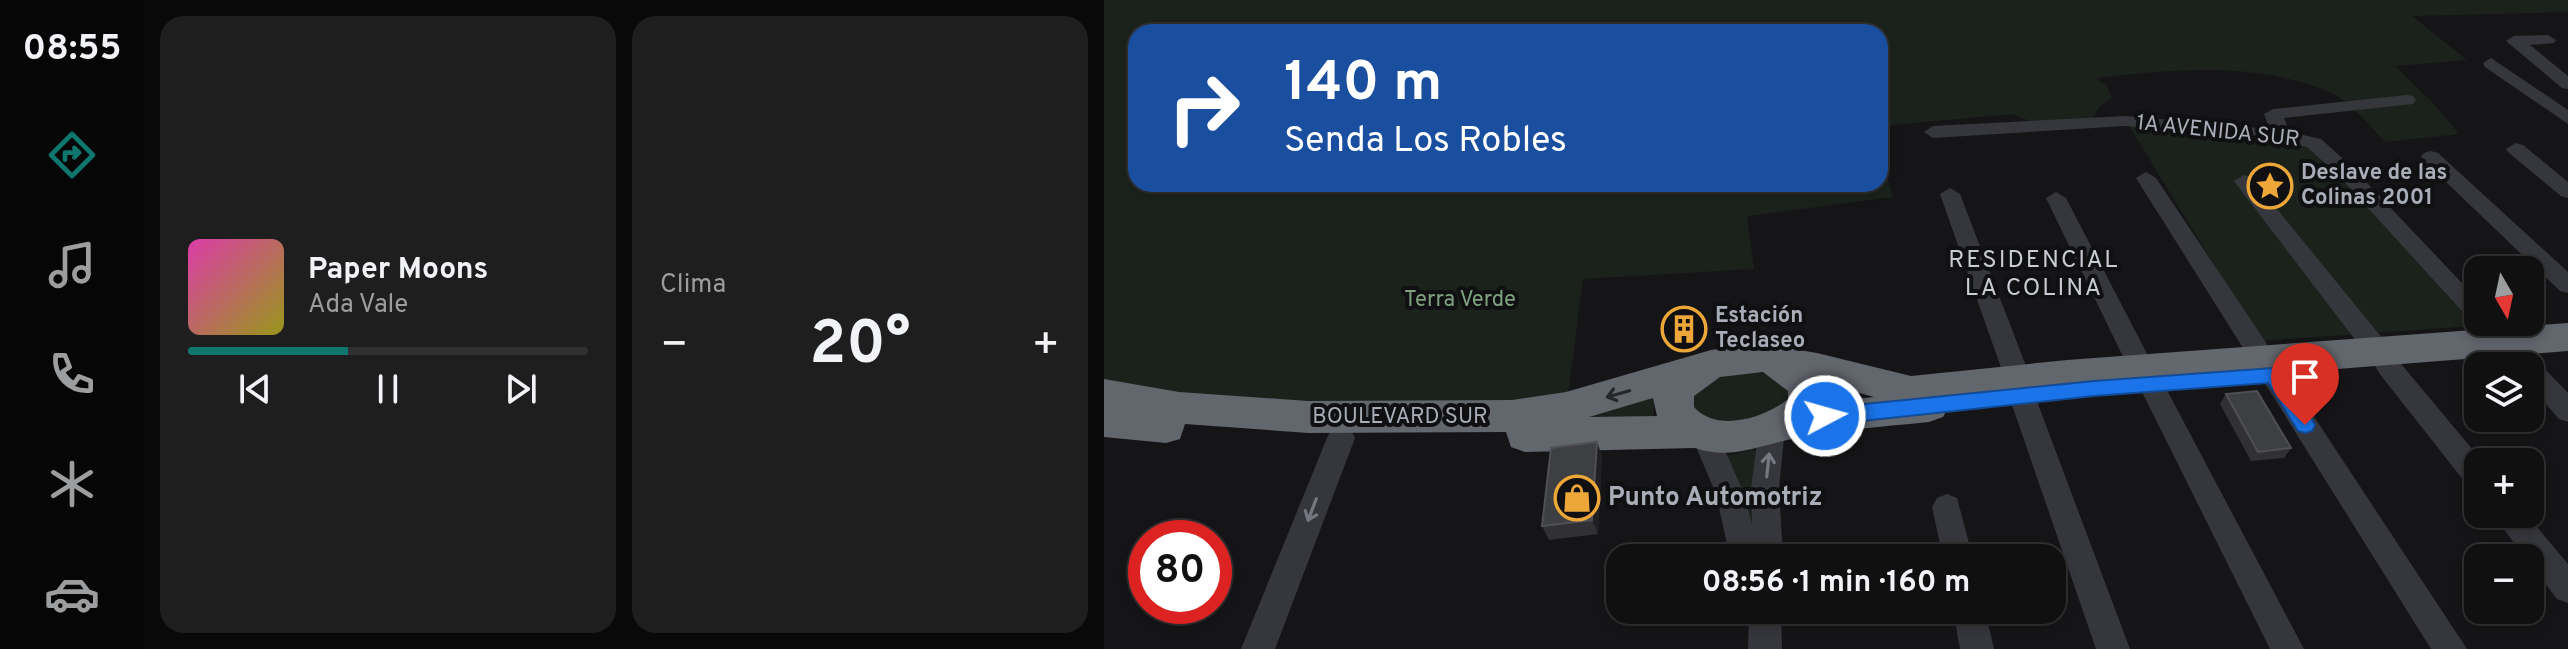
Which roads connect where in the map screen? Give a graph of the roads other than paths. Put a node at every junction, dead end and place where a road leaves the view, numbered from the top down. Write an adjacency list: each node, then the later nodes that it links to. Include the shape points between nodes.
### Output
1 (2548, 40): 3 (street, via 2514,41)
2 (2491, 63): 5 (street)
3 (2568, 84)
4 (2407, 100): 7 (street, via 2273,114)
5 (2568, 119)
6 (1933, 132): 7 (street, 1A AVENIDA SUR, via 2115,121)
7 (2282, 135): 17 (street, 1A AVENIDA SUR, via 2324,149)
8 (2516, 149): 12 (street)
9 (2431, 157): 15 (street)
10 (2146, 178): 21 (street)
11 (2244, 181): 19 (street)
12 (2568, 192)
13 (1950, 194): 24 (street)
14 (2056, 198): 23 (street)
15 (2568, 285)
16 (2568, 337): 17 (highway)
17 (2507, 345): 18 (highway); 19 (highway); 26 (street, 1A AVENIDA SUR)
18 (2568, 352)
19 (2383, 359): 21 (highway); 31 (street)
20 (1775, 360): 22 (highway, via 1731,360); 24 (highway, via 1911,391); 28 (highway, via 1793,369 1807,388 1800,414)
21 (2268, 367): 23 (highway); 43 (street)
22 (1693, 372): 25 (highway, BOULEVARD SUR, one-way to 25, via 1566,408 1512,416 1293,417 1179,408); 29 (highway, via 1672,397 1676,418)
23 (2146, 376): 24 (highway); 42 (street)
24 (2020, 388): 28 (highway); 41 (street)
25 (1104, 394)
26 (2568, 411)
27 (1104, 421): 30 (highway, BOULEVARD SUR)
28 (1780, 426): 29 (highway, via 1748,434); 35 (street, one-way to 28, via 1765,488)
29 (1699, 433): 30 (highway, BOULEVARD SUR); 34 (street, via 1730,494)
30 (1341, 438): 39 (street, one-way to 39)
31 (2464, 460)
32 (1947, 507): 36 (street)
33 (2519, 528): 37 (street)
34 (1742, 544)
35 (1767, 544)
36 (1955, 544)
37 (2568, 588)
38 (1972, 624): 40 (street)
39 (1258, 649)
40 (1977, 649)
41 (2113, 649)
42 (2287, 649)
43 (2450, 649)

